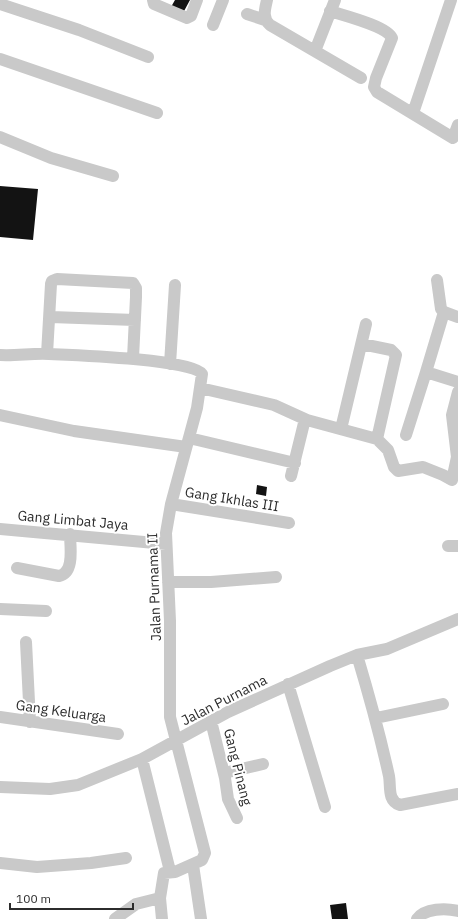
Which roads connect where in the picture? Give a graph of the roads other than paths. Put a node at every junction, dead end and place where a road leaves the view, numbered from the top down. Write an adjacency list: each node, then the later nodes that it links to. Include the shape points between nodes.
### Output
1 (153, 0): 2 (street, via 154,4 187,18 191,16)
2 (197, 0)
3 (223, 0): 11 (street)
4 (267, 0): 10 (street)
5 (451, 0): 7 (street); 17 (street)
6 (0, 4): 13 (street, via 79,30)
7 (458, 4)
8 (332, 6): 12 (street); 17 (street, via 390,34 392,38 374,87)
9 (247, 14): 10 (street)
10 (265, 20): 12 (street)
11 (213, 25)
12 (315, 51): 15 (street)
13 (148, 57)
14 (0, 59): 16 (street)
15 (361, 78)
16 (157, 113)
17 (413, 113): 20 (street)
18 (458, 125): 20 (street)
19 (0, 137): 21 (street, via 51,158)
20 (456, 140)
21 (113, 176)
22 (437, 280): 24 (street, via 440,305)
23 (175, 285): 33 (street)
24 (444, 312): 26 (street); 34 (street)
25 (50, 317): 27 (street); 27 (street, via 51,284 57,279 133,283 136,288); 30 (street)
26 (458, 317)
27 (135, 320): 32 (street)
28 (366, 324): 29 (street)
29 (362, 344): 40 (street); 42 (street, via 391,350 396,355)
30 (47, 354): 31 (street, Jalan Purnama II); 32 (street, Jalan Purnama II)
31 (0, 355)
32 (133, 358): 33 (street, Jalan Purnama II)
33 (170, 364): 36 (street, Jalan Purnama II, via 198,370 202,377)
34 (426, 372): 35 (street); 41 (street)
35 (458, 382)
36 (200, 388): 39 (street, via 274,405); 43 (street, Jalan Purnama II)
37 (458, 392): 42 (street, via 452,416 457,457 452,480 423,467 398,471 388,450)
38 (0, 415): 43 (street, via 74,431)
39 (305, 419): 40 (street); 44 (street)
40 (341, 429): 42 (street)
41 (406, 435)
42 (377, 439)
43 (187, 442): 44 (street); 46 (street, Jalan Purnama II)
44 (295, 463): 45 (street)
45 (292, 476)
46 (171, 504): 47 (street, Gang Ikhlas III); 50 (street, Jalan Purnama II)
47 (289, 523)
48 (0, 529): 49 (street, Gang Limbat Jaya)
49 (70, 534): 50 (street, Gang Limbat Jaya); 51 (street, via 70,566 65,574 59,576)
50 (166, 544): 53 (street, Jalan Purnama II)
51 (17, 568)
52 (276, 577): 53 (street)
53 (168, 582): 66 (street, Jalan Purnama II, via 170,717)
54 (0, 609): 55 (street)
55 (46, 611)
56 (458, 619): 58 (street, Jalan Purnama, via 387,649)
57 (26, 642): 63 (street)
58 (356, 656): 59 (street, Jalan Purnama); 62 (street)
59 (288, 684): 64 (street, Jalan Purnama); 72 (street)
60 (443, 704): 62 (street)
61 (0, 716): 63 (street, Gang Keluarga)
62 (376, 718): 71 (street, via 390,777 390,794 396,804)
63 (30, 722): 65 (street, Gang Keluarga)
64 (211, 722): 66 (street, Jalan Purnama); 69 (street, Gang Pinang)
65 (118, 734)
66 (175, 741): 67 (street, Jalan Purnama); 76 (street, Jalan Purnama II, via 205,853 202,860)
67 (142, 759): 70 (street, Jalan Purnama, via 66,788); 77 (street)
68 (263, 764): 69 (street)
69 (224, 773): 73 (street, Gang Pinang, via 228,799)
70 (0, 787)
71 (458, 794)
72 (325, 807)
73 (237, 818)
74 (126, 858): 75 (street, via 37,867)
75 (0, 863)
76 (193, 865): 77 (street, via 175,872); 82 (street)
77 (170, 871): 78 (street, via 164,873)
78 (160, 898): 80 (street, via 136,904); 81 (street)
79 (458, 911): 83 (street, via 433,911)
80 (115, 919)
81 (162, 919)
82 (201, 919)
83 (417, 919)

